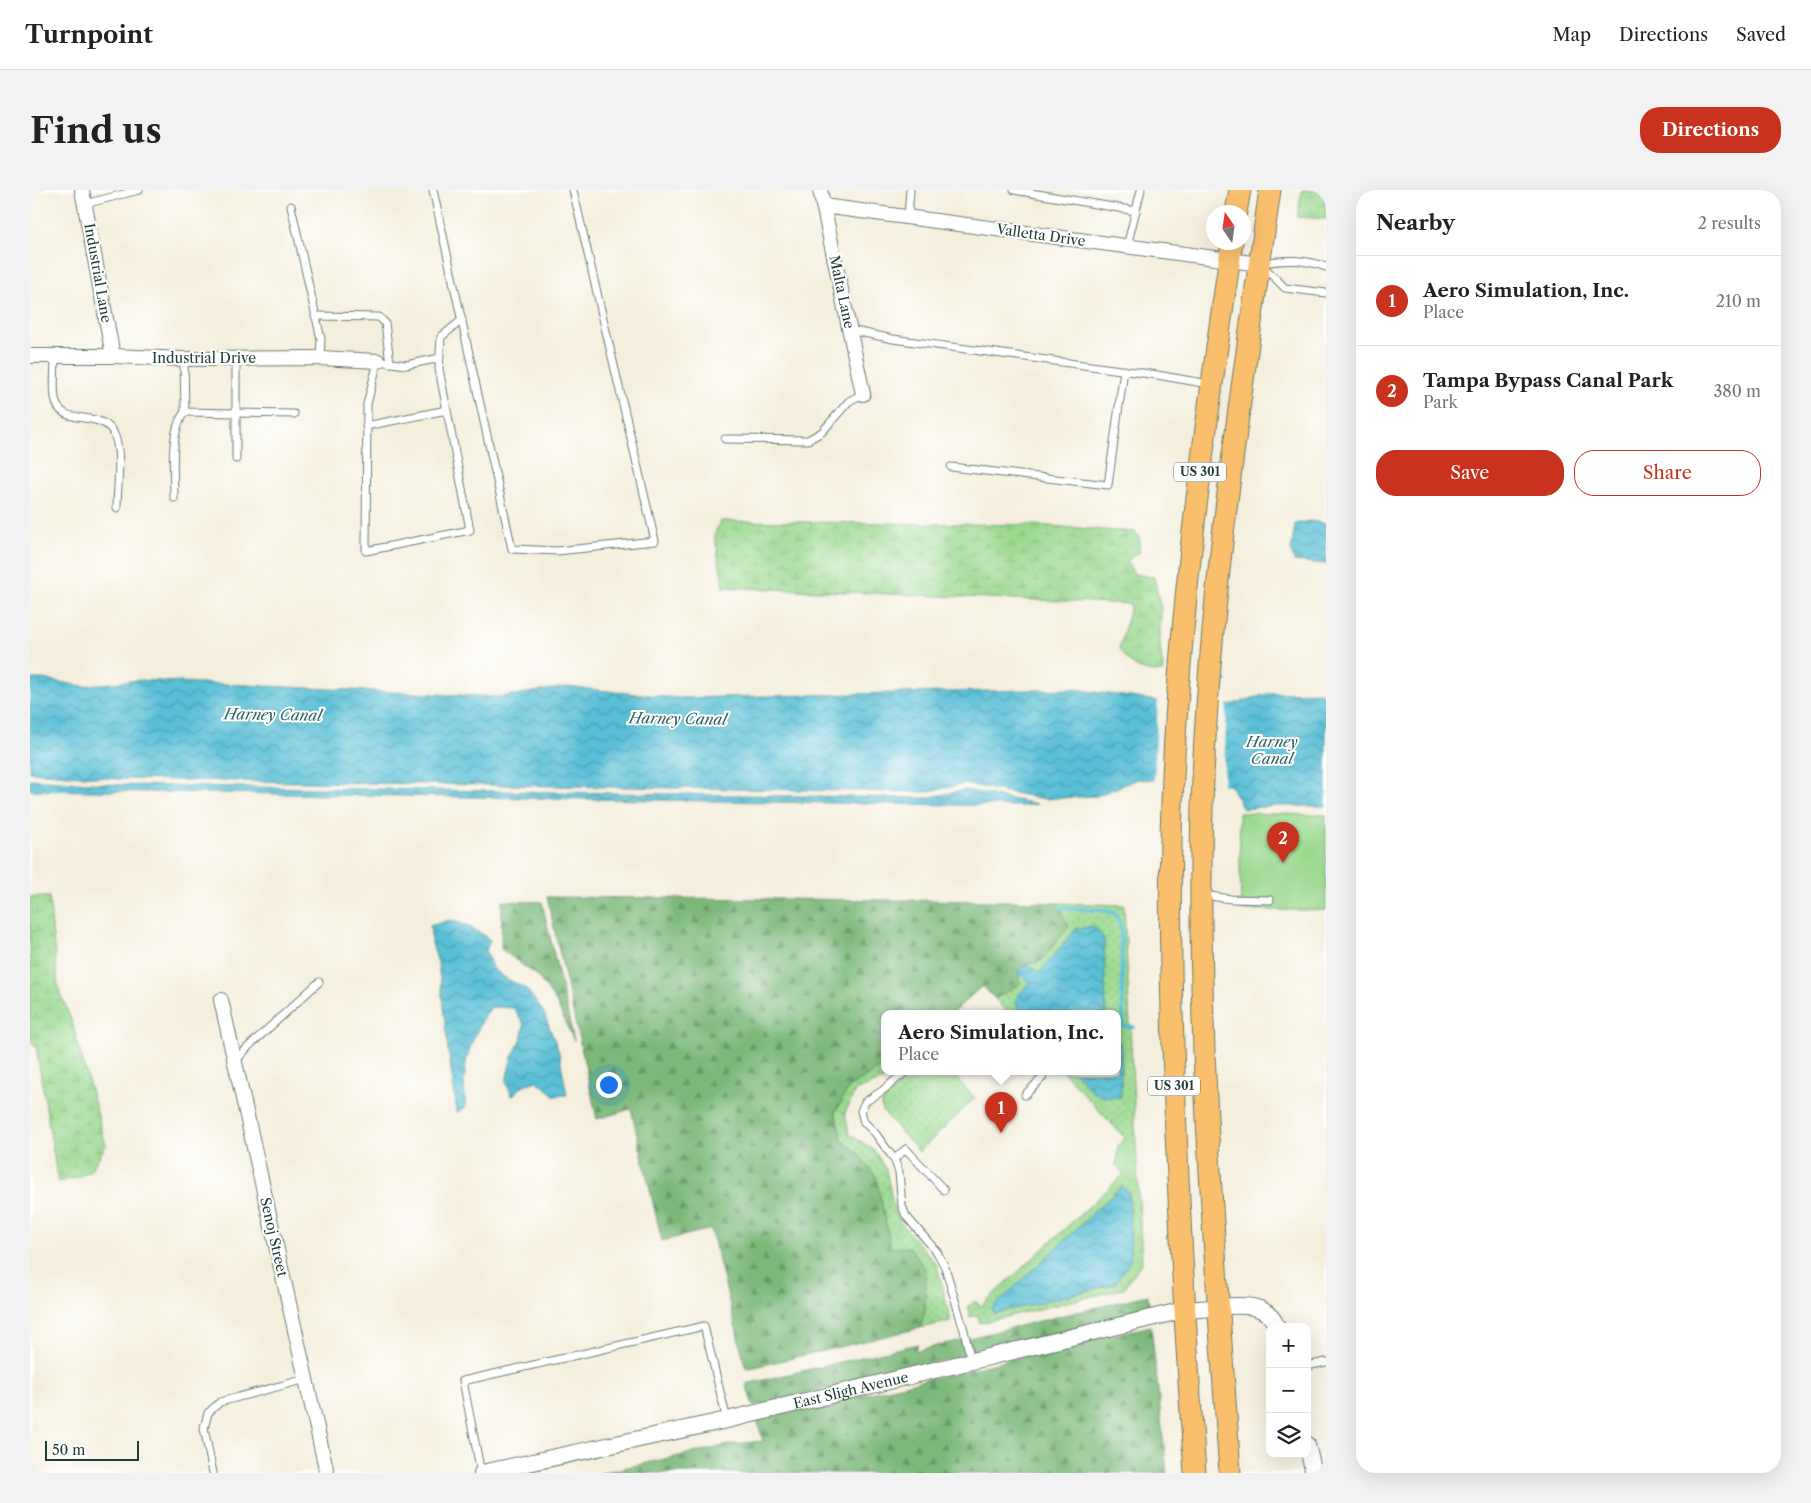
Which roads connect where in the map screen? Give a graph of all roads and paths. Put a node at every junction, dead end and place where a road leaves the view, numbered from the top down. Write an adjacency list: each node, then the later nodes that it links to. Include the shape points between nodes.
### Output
1 (139, 190): 10 (lane)
2 (433, 190): 22 (lane)
3 (573, 190): 22 (lane, via 655,540 557,551 512,549)
4 (820, 190): 13 (street, Malta Lane)
5 (910, 190): 15 (lane)
6 (1014, 190): 14 (lane)
7 (1141, 190): 14 (lane)
8 (1240, 190): 11 (main road)
9 (1270, 190): 18 (main road, US 301)
10 (84, 197): 26 (street, Industrial Lane)
11 (1237, 205)
12 (291, 206): 21 (lane)
13 (823, 206): 15 (street, Valletta Drive); 23 (street, Malta Lane)
14 (1136, 211): 16 (lane)
15 (908, 217): 16 (street, Valletta Drive)
16 (1127, 246): 17 (street, Valletta Drive)
17 (1231, 251): 18 (street, Valletta Drive); 33 (main road, US 301)
18 (1260, 264): 19 (lane, via 1283,259 1314,262); 20 (lane, via 1285,288); 45 (main road, US 301, via 1220,557 1208,687)
19 (1326, 267)
20 (1326, 293)
21 (316, 316): 28 (lane); 31 (lane, via 379,317 385,323)
22 (462, 320): 29 (lane, via 441,337)
23 (850, 330): 32 (lane, via 893,339); 34 (street, Malta Lane)
24 (30, 356): 25 (street, Industrial Drive)
25 (55, 356): 26 (street, Industrial Drive); 44 (lane, via 55,399 59,409 66,415 103,421 113,431 118,446)
26 (113, 356): 30 (street, Industrial Drive)
27 (236, 358): 28 (street, Industrial Drive); 30 (street, Industrial Drive); 37 (lane)
28 (320, 358): 31 (street, Industrial Drive)
29 (440, 358): 31 (lane, via 406,365); 35 (lane)
30 (184, 359): 36 (lane)
31 (384, 362): 39 (lane, via 366,404)
32 (1124, 370): 33 (lane); 42 (lane, via 1108,485)
33 (1212, 385): 45 (main road, US 301, via 1197,494 1178,685)
34 (863, 394): 40 (lane, via 849,401 822,432 808,440)
35 (447, 410): 39 (lane); 39 (lane, via 470,530 366,551)
36 (185, 412): 37 (lane); 43 (lane, via 175,431)
37 (236, 413): 38 (lane); 41 (lane)
38 (294, 414)
39 (366, 426)
40 (725, 439)
41 (236, 459)
42 (951, 467)
43 (174, 498)
44 (117, 508)
45 (1187, 804): 46 (main road, US 301); 57 (main road, US 301, via 1170,989)
46 (1201, 894): 47 (lane); 56 (main road, US 301, via 1201,986)
47 (1270, 900)
48 (319, 982): 50 (lane)
49 (221, 1000): 50 (street, Senoj Street)
50 (235, 1062): 62 (street, Senoj Street)
51 (901, 1075): 54 (lane, via 865,1102 861,1111 864,1122)
52 (1044, 1077): 53 (lane)
53 (1025, 1095)
54 (894, 1159): 55 (lane, via 906,1149); 59 (lane, via 906,1216 937,1252 945,1267)
55 (944, 1190)
56 (1219, 1308): 57 (street, East Sligh Avenue); 58 (street, East Sligh Avenue, via 1245,1305 1258,1308); 69 (main road, US 301)
57 (1184, 1310): 59 (street, East Sligh Avenue); 68 (main road, US 301)
58 (1274, 1323)
59 (971, 1362): 63 (street, East Sligh Avenue)
60 (1326, 1362): 61 (lane)
61 (1311, 1365)
62 (306, 1379): 65 (lane, via 220,1402 208,1413 204,1428); 66 (street, Senoj Street)
63 (727, 1420): 67 (street, East Sligh Avenue); 67 (lane, via 704,1326 463,1381)
64 (1310, 1458): 70 (street)
65 (213, 1473)
66 (327, 1473)
67 (481, 1473)
68 (1195, 1473)
69 (1230, 1473)
70 (1314, 1473)

